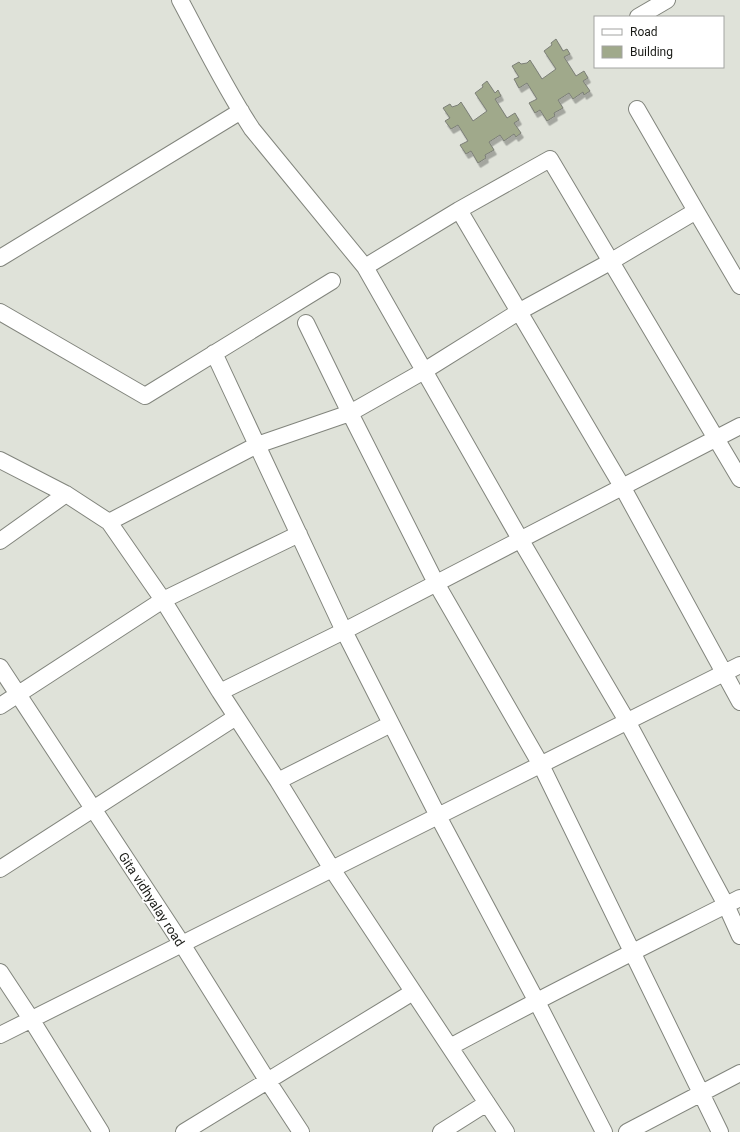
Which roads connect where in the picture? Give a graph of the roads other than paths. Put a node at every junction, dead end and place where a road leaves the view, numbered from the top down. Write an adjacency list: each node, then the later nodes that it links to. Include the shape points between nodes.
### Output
1 (180, 0): 5 (street)
2 (667, 0): 3 (street)
3 (640, 16)
4 (637, 109): 7 (street)
5 (240, 111): 8 (street); 10 (street)
6 (460, 210): 9 (street, via 550,160); 10 (street); 14 (street)
7 (696, 211): 9 (street); 12 (street)
8 (0, 258)
9 (610, 262): 14 (street); 20 (street)
10 (366, 267): 17 (street)
11 (332, 281): 16 (street)
12 (740, 286)
13 (0, 312): 16 (street, via 145,396)
14 (520, 312): 17 (street); 24 (street)
15 (306, 323): 18 (street)
16 (214, 353): 21 (street)
17 (424, 371): 18 (street); 28 (street)
18 (350, 413): 21 (street); 30 (street)
19 (740, 426): 20 (street)
20 (716, 439): 23 (street); 24 (street)
21 (257, 445): 26 (street); 27 (street)
22 (0, 460): 25 (street)
23 (740, 479)
24 (623, 488): 28 (street); 35 (street)
25 (66, 494): 26 (street); 29 (street)
26 (109, 522): 31 (street)
27 (299, 534): 31 (street); 32 (street)
28 (520, 539): 30 (street); 41 (street)
29 (0, 541)
30 (436, 583): 32 (street); 43 (street)
31 (163, 600): 36 (street); 37 (street)
32 (344, 631): 36 (street); 42 (street)
33 (740, 665): 35 (street)
34 (0, 667): 37 (street, Gita vidhyalay road)
35 (724, 673): 38 (street); 41 (street)
36 (220, 692): 40 (street)
37 (18, 694): 39 (street); 45 (street, Gita vidhyalay road)
38 (740, 702)
39 (0, 706)
40 (236, 717): 44 (street); 45 (street)
41 (628, 721): 43 (street); 50 (street)
42 (392, 724): 44 (street); 46 (street)
43 (541, 765): 46 (street); 53 (street)
44 (278, 781): 48 (street)
45 (93, 809): 47 (street); 52 (street, Gita vidhyalay road)
46 (438, 816): 48 (street); 56 (street)
47 (0, 869)
48 (332, 869): 52 (street); 55 (street)
49 (740, 898): 50 (street)
50 (726, 906): 51 (street); 53 (street)
51 (740, 936)
52 (182, 944): 57 (street); 61 (street, Gita vidhyalay road)
53 (633, 953): 56 (street); 62 (street)
54 (0, 972): 57 (street)
55 (413, 992): 59 (street); 61 (street)
56 (536, 1000): 59 (street); 69 (street)
57 (31, 1019): 58 (street); 64 (street)
58 (0, 1034)
59 (450, 1047): 63 (street)
60 (740, 1073): 62 (street)
61 (267, 1080): 65 (street); 66 (street, Gita vidhyalay road)
62 (700, 1094): 70 (street); 71 (street)
63 (487, 1103): 67 (street); 68 (street)
64 (101, 1132)
65 (184, 1132)
66 (301, 1132)
67 (441, 1132)
68 (506, 1132)
69 (604, 1132)
70 (627, 1132)
71 (720, 1132)

